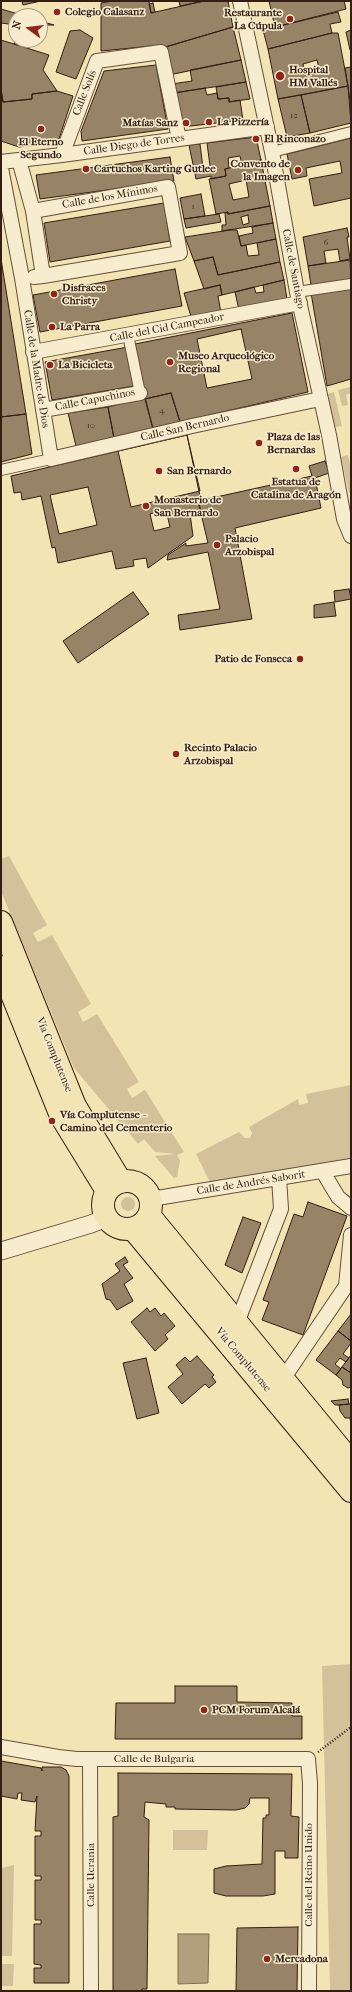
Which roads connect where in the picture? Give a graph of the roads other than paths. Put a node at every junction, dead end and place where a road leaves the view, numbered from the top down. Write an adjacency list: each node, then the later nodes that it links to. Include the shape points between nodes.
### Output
1 (240, 1): 2 (street, Calle de Santiago)
2 (267, 127): 4 (street, Calle Diego de Torres); 5 (street, Calle de Santiago)
3 (351, 132): 5 (street)
4 (179, 139): 6 (street, Calle Diego de Torres); 6 (street, Calle Solís, via 161,52 98,61)
5 (272, 152): 14 (street, Calle de Santiago)
6 (62, 155): 7 (street, Calle Diego de Torres)
7 (19, 160): 8 (street, Calle Diego de Torres); 10 (street)
8 (1, 162)
9 (1, 168): 12 (street, Calle de la Madre de Dios)
10 (33, 211): 11 (street); 11 (street, Calle de los Mínimos, via 168,187 180,253)
11 (43, 276): 12 (street)
12 (22, 278): 16 (street, Calle de la Madre de Dios)
13 (351, 284): 14 (street)
14 (298, 298): 15 (street, Calle del Cid Campeador); 18 (street, Calle de Santiago)
15 (128, 335): 16 (street, Calle del Cid Campeador); 17 (street, Calle Capuchinos)
16 (33, 352): 19 (street, Calle de la Madre de Dios)
17 (140, 393): 19 (street, Calle Capuchinos)
18 (320, 399): 20 (street, Calle San Bernardo); 22 (street, Calle de Santiago, via 344,519)
19 (43, 410): 20 (street, Calle de la Madre de Dios)
20 (51, 459): 21 (street)
21 (1, 470)
22 (351, 536)
23 (1, 922): 28 (main road, Vía Complutense, via 76,1106)
24 (1, 967): 28 (main road, Vía Complutense, via 61,1116)
25 (351, 1166): 26 (street, Calle de Andrés Saborit)
26 (323, 1172): 27 (street, Calle de Andrés Saborit); 30 (street, via 338,1197)
27 (279, 1178): 29 (street, Calle de Andrés Saborit); 35 (street, via 281,1209)
28 (114, 1186): 29 (main road, via 129,1181 138,1183 147,1191); 31 (main road, via 103,1206)
29 (150, 1207): 32 (main road, via 140,1226); 35 (main road, Vía Complutense)
30 (351, 1208)
31 (106, 1218): 32 (main road, via 117,1228); 34 (street)
32 (133, 1229): 38 (main road, Vía Complutense)
33 (351, 1235): 36 (street, via 346,1286)
34 (1, 1252)
35 (237, 1323): 36 (main road, Vía Complutense)
36 (283, 1379): 37 (main road, Vía Complutense)
37 (351, 1462)
38 (351, 1491)
39 (1, 1747): 40 (street, Calle de Bulgaria, via 58,1757)
40 (90, 1759): 41 (street, Calle de Bulgaria); 42 (street, Calle Ucrania)
41 (308, 1759): 43 (street, Calle del Reino Unido)
42 (91, 1991)
43 (309, 1991)

